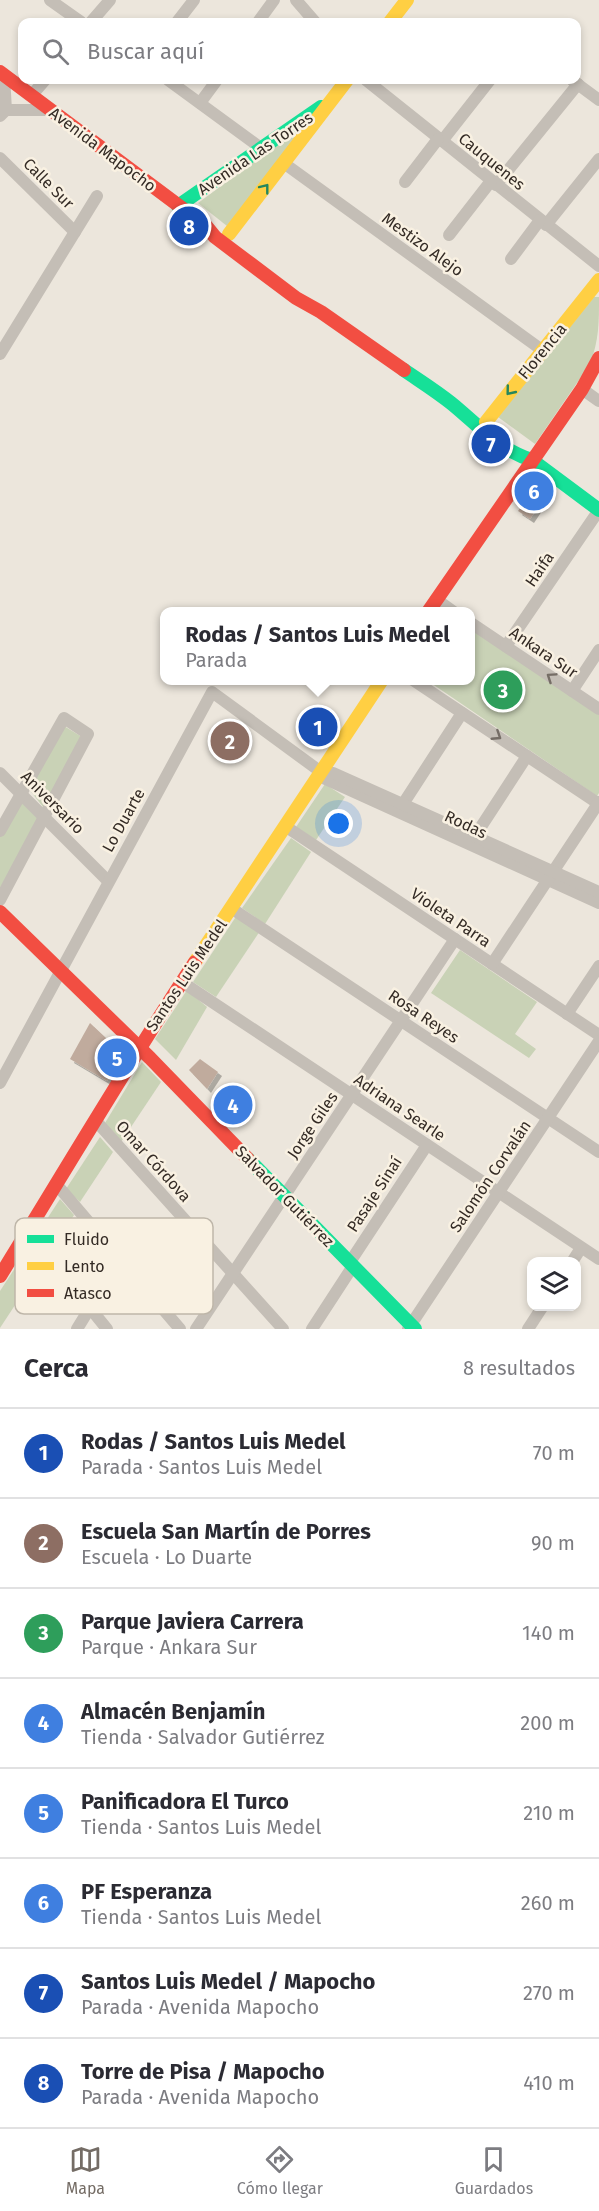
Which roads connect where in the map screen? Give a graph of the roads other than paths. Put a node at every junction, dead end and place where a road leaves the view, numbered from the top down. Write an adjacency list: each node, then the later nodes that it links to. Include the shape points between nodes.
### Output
1 (50, 0): 7 (street)
2 (110, 0): 8 (street)
3 (194, 0): 9 (street)
4 (274, 0): 10 (street)
5 (296, 0): 11 (street)
6 (407, 0): 12 (main road)
7 (75, 18)
8 (94, 18)
9 (180, 18)
10 (261, 18)
11 (312, 18)
12 (393, 18)
13 (2, 74): 22 (main road, Avenida Mapocho); 27 (street)
14 (42, 84): 22 (street)
15 (174, 84): 25 (street)
16 (214, 84): 25 (street)
17 (344, 84): 23 (main road, Avenida Las Torres)
18 (371, 84): 28 (street, Cauquenes)
19 (487, 84): 28 (street)
20 (573, 84): 34 (street)
21 (578, 84): 24 (street)
22 (31, 96): 26 (main road, Avenida Mapocho)
23 (332, 100): 29 (main road, Avenida Las Torres); 32 (main road, Avenida Las Torres)
24 (599, 100)
25 (200, 103): 29 (street)
26 (51, 111): 27 (street); 36 (main road, Avenida Mapocho)
27 (3, 113)
28 (440, 140): 33 (street); 34 (street, Cauquenes)
29 (261, 148): 36 (main road, Avenida Las Torres)
30 (599, 159): 37 (street)
31 (1, 160): 39 (street, Calle Sur)
32 (285, 164): 40 (main road, Avenida Las Torres, one-way to 32); 46 (street, Mestizo Alejo)
33 (405, 182)
34 (494, 183): 37 (street, Cauquenes); 41 (street)
35 (97, 196): 39 (street)
36 (178, 206): 38 (main road, Avenida Mapocho)
37 (543, 223): 42 (street); 43 (street, Cauquenes)
38 (206, 226): 40 (main road, Avenida Mapocho); 45 (main road, Avenida Mapocho, via 296,298)
39 (75, 232): 47 (street)
40 (229, 234): 45 (main road, Avenida Mapocho, via 297,286)
41 (449, 235)
42 (511, 259)
43 (599, 266)
44 (599, 280): 46 (main road, Florencia)
45 (321, 312): 51 (main road, Avenida Mapocho)
46 (542, 350): 51 (main road, Florencia, one-way to 51)
47 (0, 354)
48 (599, 358): 49 (main road)
49 (582, 389): 50 (street); 52 (main road)
50 (599, 401)
51 (487, 428): 52 (main road, Avenida Mapocho, via 519,456)
52 (532, 460): 53 (main road, Avenida Mapocho); 54 (main road)
53 (599, 510): 58 (street, Haifa)
54 (436, 599): 55 (main road); 56 (street)
55 (431, 607)
56 (447, 607)
57 (475, 626): 58 (street, Ankara Sur)
58 (506, 646): 62 (street, Ankara Sur, one-way to 58)
59 (599, 650): 62 (street)
60 (379, 685): 67 (main road, Santos Luis Medel)
61 (419, 685): 64 (street)
62 (572, 691): 63 (street, Ankara Sur)
63 (599, 710)
64 (462, 713): 65 (street, one-way to 65); 70 (street)
65 (527, 756): 69 (street); 74 (street)
66 (0, 773): 68 (street, Aniversario)
67 (320, 774): 70 (street, Rodas, via 333,773); 72 (main road, Santos Luis Medel); 75 (street, Rodas); 76 (street, Lo Duarte, via 212,692)
68 (20, 793): 71 (street, Aniversario); 71 (street, via 64,718 88,734); 73 (street)
69 (599, 803): 75 (street)
70 (403, 804): 74 (street, Rodas)
71 (43, 816): 76 (street, Aniversario); 78 (street)
72 (285, 826): 80 (main road, Santos Luis Medel); 82 (street, Violeta Parra)
73 (0, 831)
74 (475, 836): 75 (street, Rodas)
75 (550, 876): 77 (street, Rodas); 79 (street, Rodas); 83 (street)
76 (108, 881): 85 (street, Lo Duarte)
77 (599, 892)
78 (0, 900)
79 (599, 903)
80 (231, 908): 86 (main road, Santos Luis Medel); 88 (street, Rosa Reyes)
81 (0, 912): 85 (main road, Salvador Gutiérrez)
82 (455, 939): 83 (street, Violeta Parra); 88 (street, Jorge Giles)
83 (492, 964): 87 (street, Violeta Parra)
84 (599, 966): 87 (street)
85 (61, 971): 91 (main road, Salvador Gutiérrez); 92 (street, Lo Duarte)
86 (182, 982): 91 (main road, Santos Luis Medel); 93 (street, Adriana Searle)
87 (567, 1014): 89 (street, Violeta Parra)
88 (401, 1020): 93 (street, Jorge Giles); 94 (street, Rosa Reyes)
89 (599, 1035)
90 (599, 1041): 94 (street, Salomón Corvalán)
91 (139, 1047): 95 (main road, Santos Luis Medel); 100 (main road, Salvador Gutiérrez)
92 (0, 1083)
93 (352, 1095): 96 (street, Adriana Searle); 100 (street, Jorge Giles)
94 (548, 1118): 97 (street, Rosa Reyes); 99 (street, Salomón Corvalán)
95 (96, 1121): 98 (main road, Santos Luis Medel); 103 (street, Omar Córdova)
96 (427, 1145): 99 (street, Adriana Searle); 109 (street, Pasaje Sinaí)
97 (599, 1152)
98 (57, 1185): 101 (main road, Santos Luis Medel); 102 (street)
99 (499, 1193): 104 (street, Adriana Searle); 118 (street, Salomón Corvalán)
100 (285, 1196): 109 (main road, Salvador Gutiérrez); 110 (street, Jorge Giles)
101 (36, 1218)
102 (85, 1218)
103 (183, 1218)
104 (581, 1248): 107 (street); 108 (street, Adriana Searle)
105 (213, 1251): 110 (street, Omar Córdova)
106 (15, 1252): 111 (main road, Santos Luis Medel)
107 (575, 1257)
108 (599, 1259)
109 (351, 1264): 118 (main road, Salvador Gutiérrez); 125 (street, Pasaje Sinaí)
110 (233, 1273): 112 (street, Jorge Giles); 124 (street, Omar Córdova)
111 (0, 1276)
112 (213, 1303)
113 (541, 1311): 119 (street)
114 (86, 1314): 120 (street)
115 (95, 1314): 121 (street)
116 (167, 1314): 122 (street)
117 (206, 1314): 123 (street, Jorge Giles)
118 (411, 1327)
119 (533, 1327)
120 (77, 1329)
121 (107, 1329)
122 (180, 1329)
123 (196, 1329)
124 (283, 1329)
125 (312, 1329)

